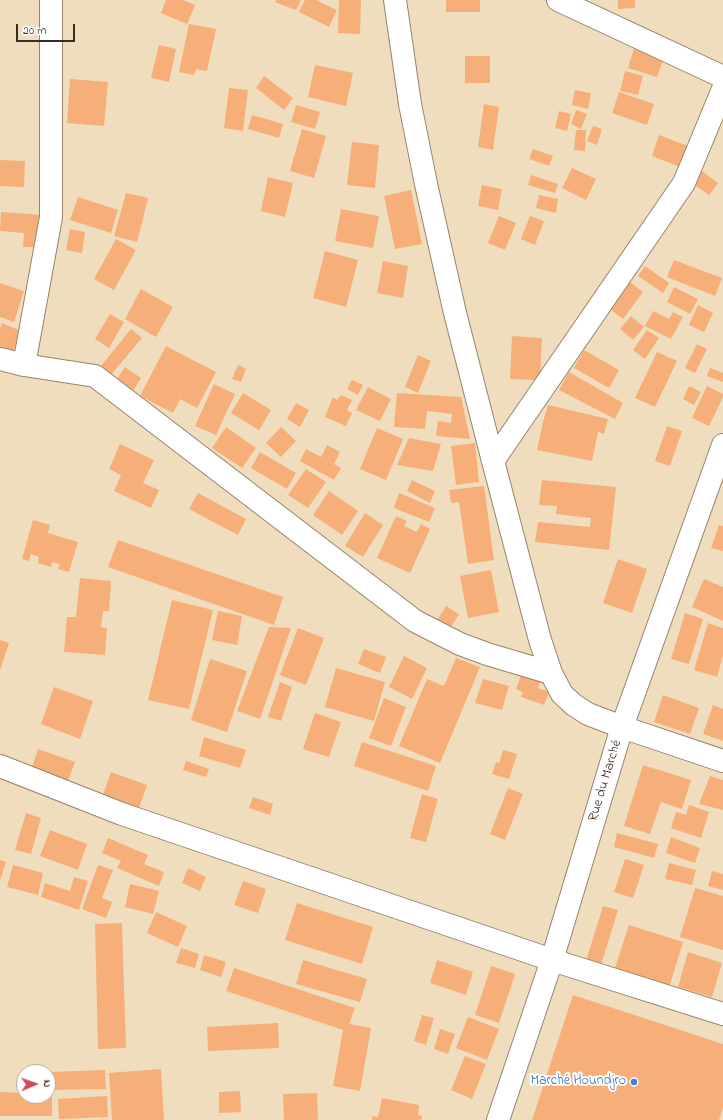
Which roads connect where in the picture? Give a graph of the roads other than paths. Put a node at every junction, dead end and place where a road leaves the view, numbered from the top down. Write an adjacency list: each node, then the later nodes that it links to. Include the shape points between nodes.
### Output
1 (51, 0): 7 (street, via 51,217)
2 (395, 0): 9 (street, via 410,104 426,184 455,313)
3 (558, 0): 4 (street)
4 (723, 77)
5 (723, 89): 9 (street, via 684,183)
6 (0, 359): 7 (street)
7 (24, 365): 10 (street, via 95,376 415,621 460,644)
8 (723, 445): 11 (street, Rue du Marché)
9 (493, 461): 10 (street, via 540,640)
10 (551, 672): 11 (street, via 562,694 574,705 588,714)
11 (622, 727): 12 (street); 14 (street, Rue du Marché)
12 (723, 761)
13 (0, 766): 14 (street, via 122,814)
14 (552, 960): 15 (street); 16 (street, Rue du Marché)
15 (723, 1014)
16 (498, 1120)

